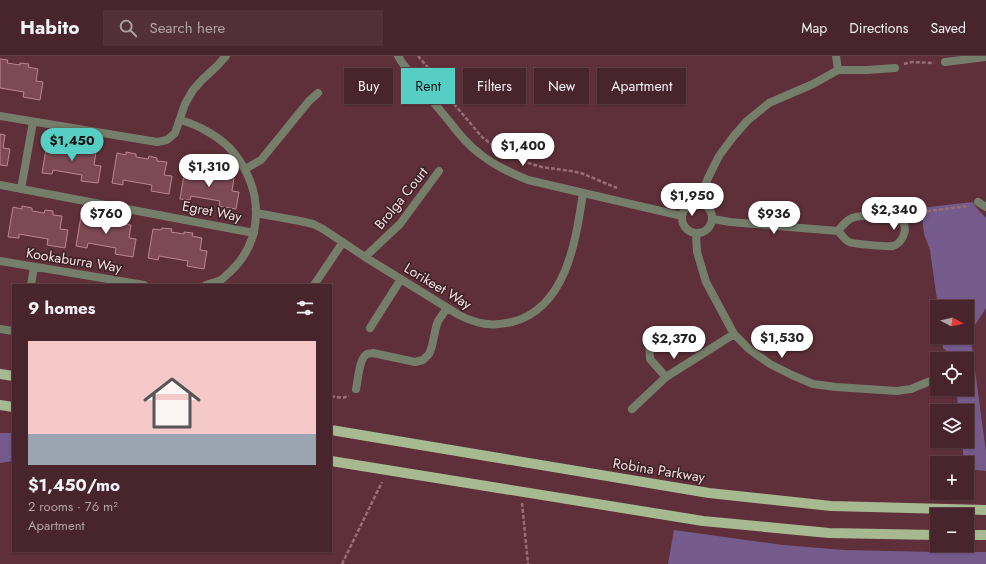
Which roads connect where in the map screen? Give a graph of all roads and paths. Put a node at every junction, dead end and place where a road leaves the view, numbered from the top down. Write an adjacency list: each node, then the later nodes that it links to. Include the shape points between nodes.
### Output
1 (226, 56): 11 (street, via 193,90)
2 (398, 56): 18 (street, via 437,108 480,154 510,173 528,180)
3 (418, 56): 17 (path, via 454,104 490,143 525,162 581,173)
4 (836, 56): 8 (street)
5 (986, 57): 6 (street)
6 (945, 62): 7 (path, via 912,62)
7 (896, 68): 8 (street)
8 (838, 70): 19 (street, via 769,103 747,121 719,156)
9 (318, 93): 13 (street, via 261,160)
10 (0, 116): 12 (street)
11 (180, 120): 12 (street, via 175,133 167,140 158,142); 13 (street, via 218,139 233,152)
12 (33, 122): 16 (street)
13 (245, 169): 24 (street, via 253,189)
14 (439, 171): 31 (street, Brolga Court, via 400,224)
15 (0, 185): 16 (street, Egret Way)
16 (21, 189): 27 (street, Egret Way)
17 (620, 189)
18 (584, 192): 25 (street); 39 (street, Lorikeet Way, via 578,229 567,266 557,287 545,303 532,314 502,324 472,321)
19 (697, 199): 20 (path); 25 (street, via 685,209); 26 (street, via 710,208)
20 (672, 202)
21 (978, 202): 22 (street); 23 (path, via 976,206)
22 (986, 207)
23 (921, 212)
24 (256, 213): 27 (street); 30 (street, Lorikeet Way, via 313,224)
25 (682, 216): 28 (street, via 686,228)
26 (713, 219): 28 (street, via 707,229); 29 (street)
27 (254, 233): 35 (street, via 248,249)
28 (696, 233): 43 (street, via 706,282)
29 (840, 233): 29 (street, via 851,218 866,216 898,218 905,230 904,236 893,246 849,243)
30 (343, 242): 31 (street, Lorikeet Way); 38 (street)
31 (365, 257): 34 (street, Lorikeet Way)
32 (0, 261): 33 (street, Kookaburra Way)
33 (34, 267): 36 (street); 37 (street, Kookaburra Way)
34 (401, 279): 39 (street, Lorikeet Way); 40 (street)
35 (221, 283)
36 (31, 284)
37 (138, 284)
38 (315, 284)
39 (447, 308): 49 (street, via 438,321 429,354 423,360 415,362 373,353 366,354 361,363)
40 (370, 328)
41 (0, 329): 42 (street)
42 (12, 331)
43 (734, 334): 47 (street); 48 (street, via 770,364 813,384 897,391 911,389)
44 (649, 337): 47 (street, via 650,359)
45 (0, 374): 46 (main road)
46 (12, 376)
47 (666, 376): 52 (street)
48 (930, 381)
49 (356, 389)
50 (0, 405): 51 (main road)
51 (12, 407)
52 (632, 409)
53 (332, 430): 57 (main road, Robina Parkway, via 709,493 831,506)
54 (332, 461): 55 (main road)
55 (387, 470): 56 (main road); 61 (path)
56 (521, 492): 58 (main road, via 703,521 829,533); 62 (path)
57 (986, 510)
58 (930, 535)
59 (974, 535): 60 (main road)
60 (986, 535)
61 (342, 564)
62 (528, 564)

